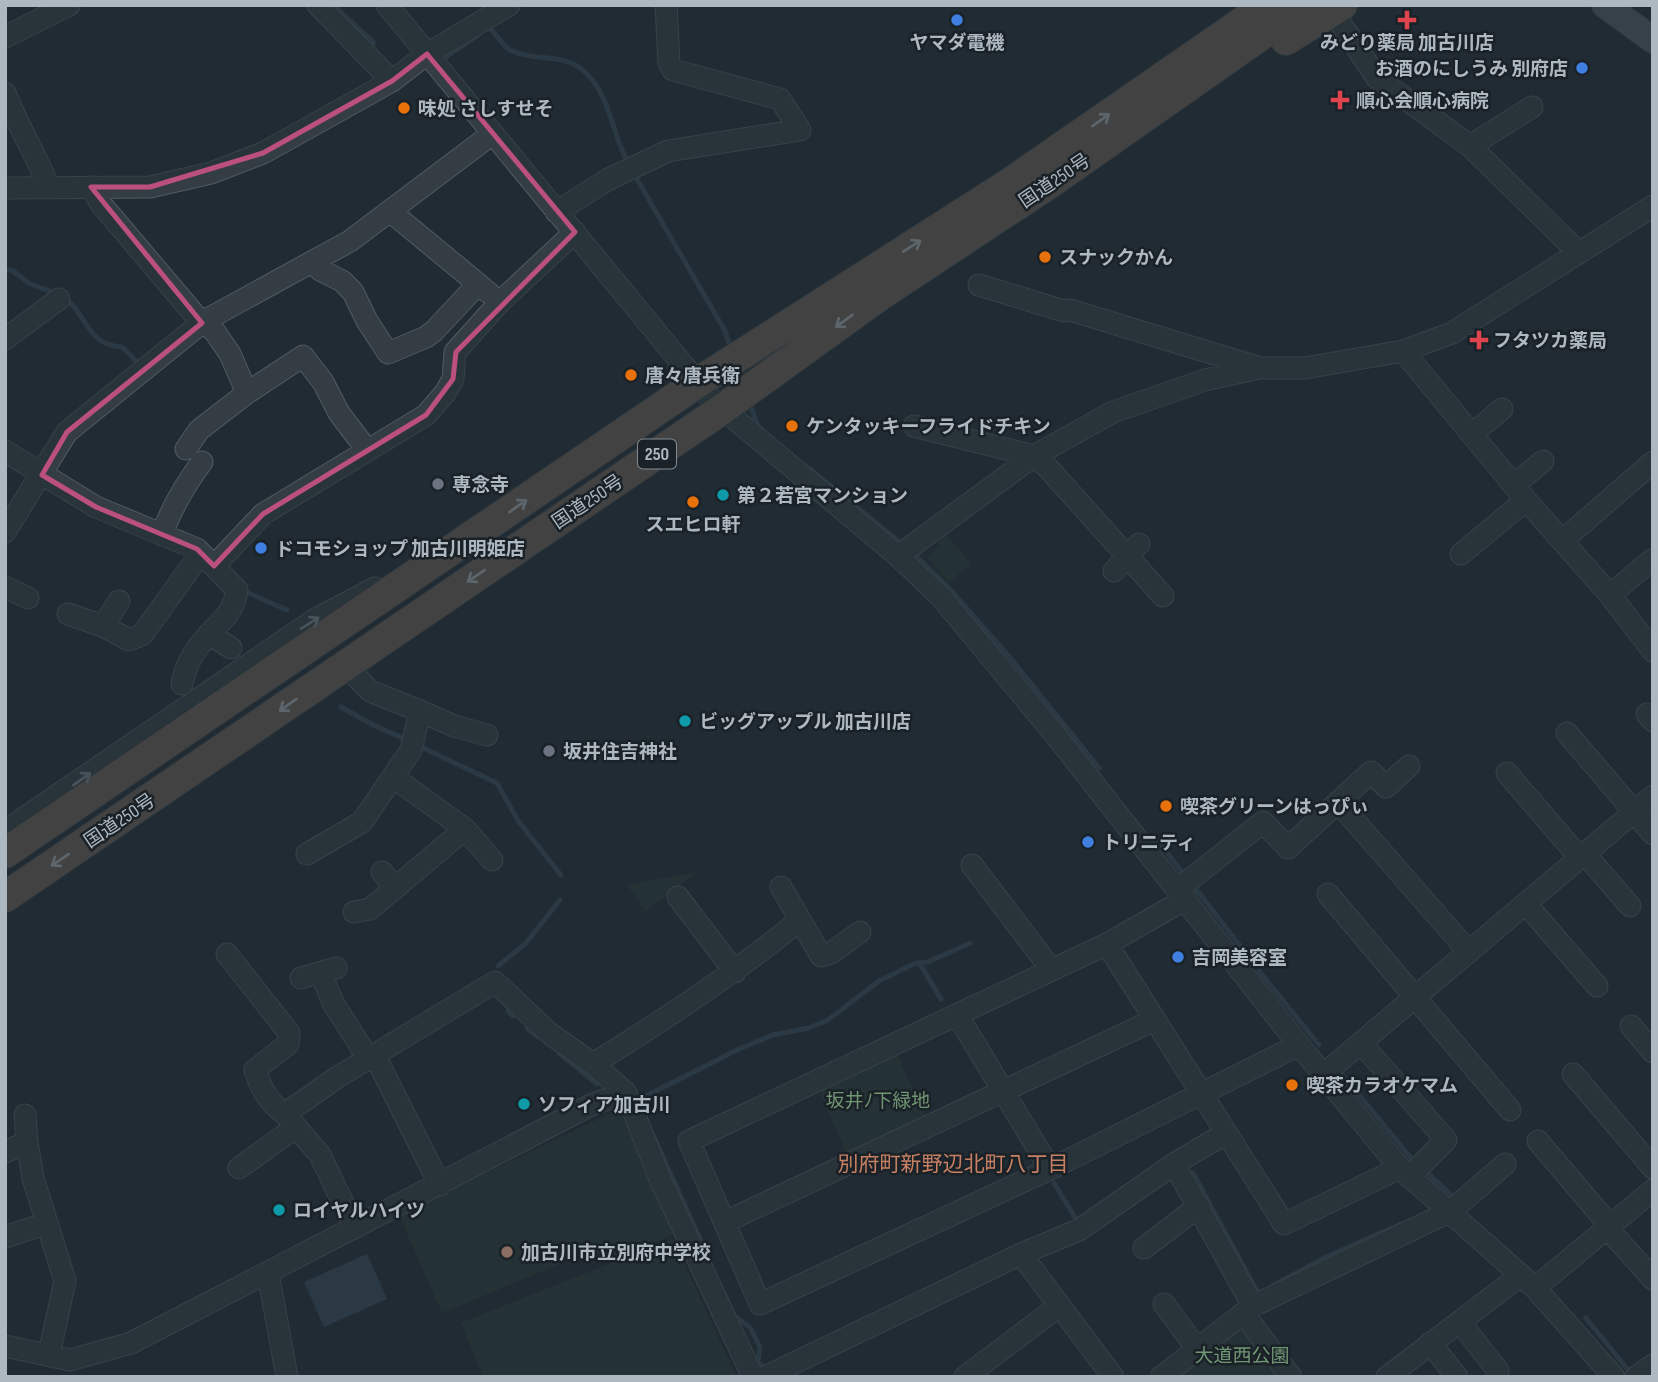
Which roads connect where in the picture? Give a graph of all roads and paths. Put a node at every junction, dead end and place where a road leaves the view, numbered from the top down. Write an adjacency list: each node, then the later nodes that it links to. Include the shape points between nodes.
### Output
1 (69, 5): 10 (street)
2 (318, 5): 13 (street)
3 (387, 5): 12 (street)
4 (509, 5): 12 (street)
5 (666, 5): 23 (street, via 668,63 673,70 780,99 800,130 668,151)
6 (1267, 5): 36 (highway, 国道250号 / 250, one-way to 6, via 1007,185)
7 (1304, 5): 29 (highway, 国道250号 / 250)
8 (1605, 5): 11 (main road)
9 (1338, 8): 17 (street, via 1377,78); 29 (highway, 250, via 925,278)
10 (5, 37)
11 (1653, 40)
12 (427, 54): 13 (street); 16 (street)
13 (392, 81): 19 (street, via 263,153 211,173 150,187)
14 (5, 93): 18 (street)
15 (1532, 107): 17 (street)
16 (492, 134): 22 (street); 23 (street)
17 (1470, 146): 25 (street)
18 (49, 187): 19 (street); 20 (street)
19 (91, 187): 32 (street)
20 (5, 188)
21 (1653, 206): 25 (street)
22 (391, 212): 26 (street); 27 (street)
23 (556, 212): 24 (street)
24 (575, 232): 31 (street); 36 (street)
25 (1579, 253): 34 (street, via 1452,332)
26 (313, 262): 27 (street, via 353,292 388,353 434,331); 32 (street)
27 (478, 284): 31 (street)
28 (979, 285): 35 (street)
29 (879, 296): 39 (highway, 国道250号 / 250, one-way to 39)
30 (59, 299): 33 (street)
31 (500, 302): 42 (street, via 456,352 453,379 426,415)
32 (204, 321): 37 (street, via 230,354); 47 (street, via 67,432)
33 (5, 339)
34 (1403, 351): 35 (street, via 1305,368); 41 (street)
35 (1259, 368): 44 (street, via 1205,380 1113,412)
36 (697, 383): 39 (street); 79 (highway, 国道250号 / 250, one-way to 36)
37 (247, 393): 42 (street, via 303,356); 50 (street, via 199,430 183,489)
38 (1502, 409): 41 (street)
39 (721, 410): 53 (street); 66 (highway, 国道250号 / 250, one-way to 66)
40 (914, 426): 44 (street)
41 (1472, 434): 48 (street)
42 (367, 450): 55 (street, via 262,514)
43 (5, 452): 47 (street)
44 (1034, 456): 53 (street); 58 (street)
45 (1543, 461): 48 (street)
46 (1653, 462): 51 (street)
47 (41, 475): 49 (street); 50 (street, via 96,507)
48 (1520, 492): 51 (street); 52 (street)
49 (5, 532)
50 (162, 536): 55 (street, via 197,549)
51 (1562, 541): 57 (street)
52 (1461, 554)
53 (898, 556): 85 (street, via 948,605)
54 (1653, 559): 57 (street)
55 (207, 560): 62 (street, via 142,635 129,640); 63 (street, via 237,590 230,614)
56 (5, 587): 59 (street)
57 (1610, 595): 65 (street)
58 (1163, 596)
59 (28, 598)
60 (119, 601): 62 (street)
61 (68, 614): 62 (street)
62 (103, 626)
63 (209, 634): 64 (street); 67 (street, via 197,646)
64 (231, 648)
65 (1653, 651)
66 (345, 665): 68 (street, via 370,691); 87 (highway, 国道250号 / 250, one-way to 87)
67 (182, 684)
68 (420, 710): 70 (street); 73 (street, via 411,750)
69 (1567, 733): 76 (street)
70 (487, 735)
71 (1409, 766): 75 (street, via 1386,787 1371,772)
72 (1507, 773): 81 (street)
73 (393, 777): 77 (street); 80 (street, via 344,845)
74 (1653, 796): 76 (street)
75 (1338, 802): 85 (street, via 1294,855 1263,822); 95 (street)
76 (1634, 813): 78 (street); 81 (street)
77 (465, 829): 82 (street); 91 (street, via 389,880 370,909)
78 (1653, 834)
79 (8, 843)
80 (307, 854)
81 (1582, 856): 89 (street); 90 (street)
82 (492, 860)
83 (972, 865): 97 (street)
84 (781, 887): 92 (street)
85 (1182, 894): 94 (street); 106 (street)
86 (1328, 894): 101 (street, via 1345,928)
87 (5, 897)
88 (678, 897): 98 (street)
89 (1526, 904): 95 (street); 100 (street)
90 (1630, 906)
91 (354, 912)
92 (800, 920): 93 (street, via 821,956); 98 (street)
93 (860, 932)
94 (1107, 944): 97 (street); 103 (street)
95 (1469, 952): 101 (street)
96 (227, 954): 117 (street, via 289,1033 288,1044 255,1070 271,1105)
97 (1051, 969): 102 (street)
98 (734, 972): 109 (street, via 658,1012)
99 (319, 973): 108 (street)
100 (1593, 974)
101 (1415, 998): 105 (street); 115 (street)
102 (958, 1016): 112 (street); 132 (street, via 689,1141)
103 (1154, 1020): 112 (street); 114 (street)
104 (1631, 1026): 107 (street)
105 (1362, 1043): 110 (street); 127 (street, via 1446,1140)
106 (1299, 1045): 110 (street); 114 (street)
107 (1653, 1052)
108 (371, 1056): 109 (street, via 495,982 549,1033); 117 (street); 128 (street)
109 (593, 1064): 113 (street)
110 (1324, 1074): 127 (street)
111 (1573, 1074): 125 (street, via 1615,1106)
112 (1004, 1092): 126 (street); 132 (street)
113 (626, 1093): 128 (street, via 593,1104); 153 (street, via 661,1181)
114 (1201, 1094): 118 (street); 126 (street)
115 (1510, 1110)
116 (25, 1115): 119 (street)
117 (291, 1121): 122 (street); 134 (street, via 320,1155)
118 (1226, 1133): 123 (street); 127 (street, via 1284,1224)
119 (27, 1142): 120 (street); 133 (street)
120 (5, 1152)
121 (1540, 1152): 135 (street)
122 (247, 1155)
123 (1174, 1164): 130 (street); 138 (street, via 1079,1230)
124 (1505, 1164): 131 (street)
125 (1653, 1168)
126 (1050, 1169): 132 (street, via 760,1304)
127 (1404, 1172): 131 (street)
128 (440, 1185): 134 (street)
129 (1653, 1190): 135 (street)
130 (1199, 1206): 137 (street); 144 (street)
131 (1451, 1211): 141 (street); 144 (street)
132 (725, 1222)
133 (47, 1223): 136 (street); 149 (street, via 65,1281)
134 (353, 1224): 139 (street)
135 (1609, 1227): 140 (street); 141 (street)
136 (5, 1237)
137 (1144, 1248)
138 (1021, 1254): 143 (street); 154 (street)
139 (268, 1273): 149 (street, via 131,1343 70,1360); 152 (street)
140 (1653, 1279)
141 (1528, 1282): 145 (street); 161 (street)
142 (1164, 1304): 148 (street)
143 (1059, 1306): 155 (street); 156 (street)
144 (1248, 1310): 148 (street); 158 (street)
145 (1460, 1322): 146 (street); 151 (street)
146 (1430, 1343): 159 (street); 160 (street)
147 (5, 1346): 149 (street)
148 (1197, 1349): 157 (street)
149 (49, 1354)
150 (1653, 1365): 162 (street)
151 (1498, 1371)
152 (287, 1377)
153 (753, 1377)
154 (765, 1377)
155 (965, 1377)
156 (1114, 1377)
157 (1161, 1377)
158 (1291, 1377)
159 (1387, 1377)
160 (1457, 1377)
161 (1614, 1377)
162 (1636, 1377)

